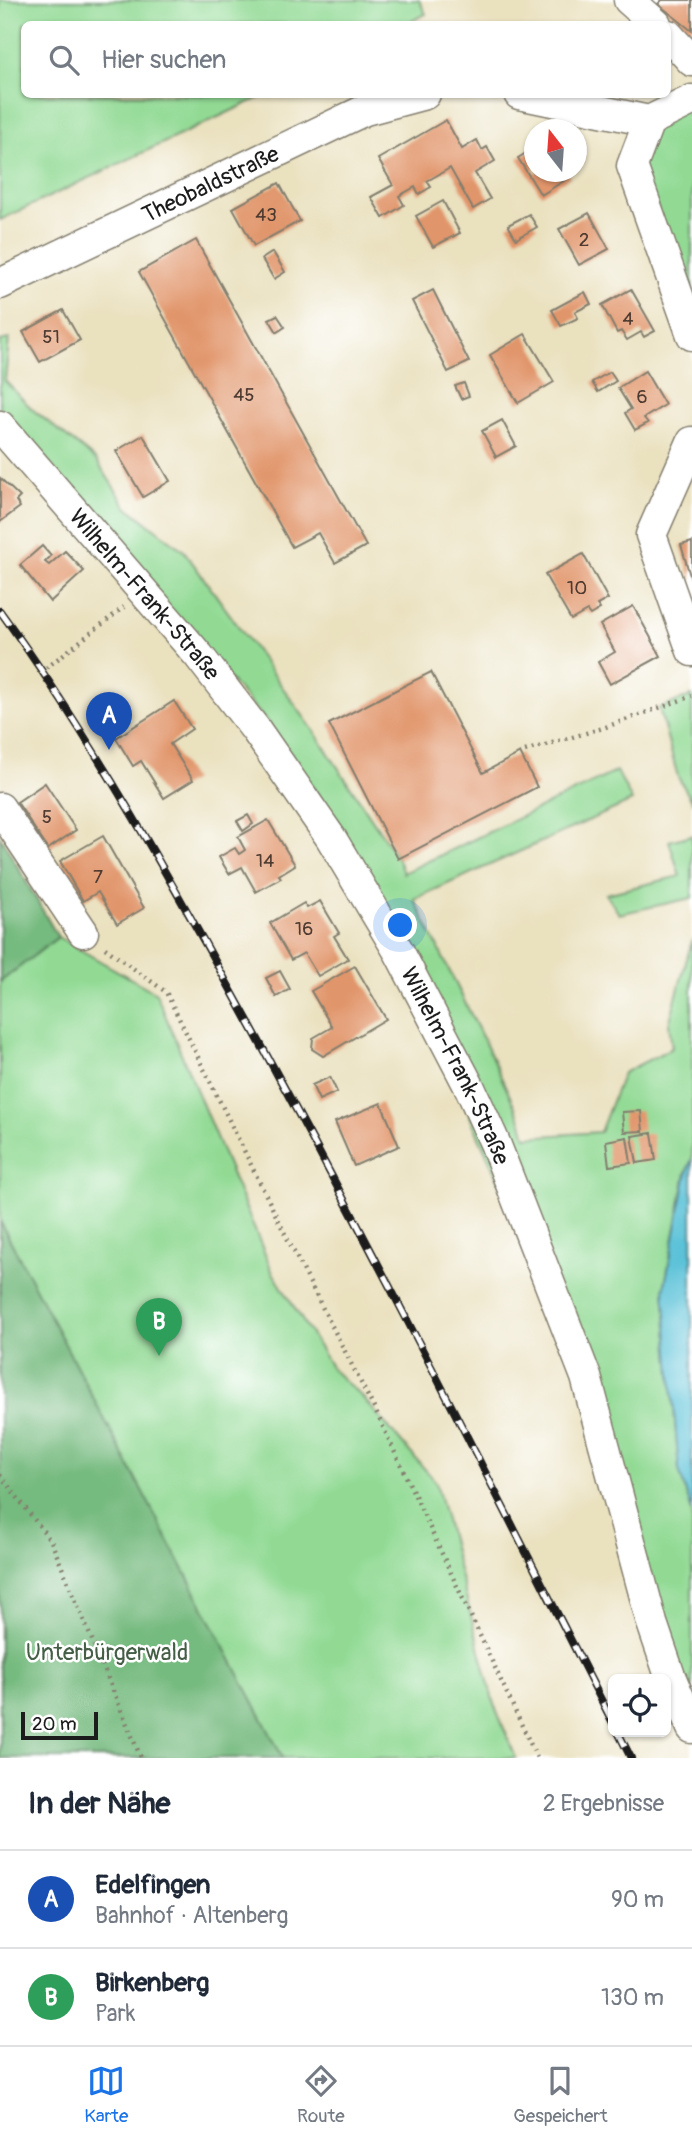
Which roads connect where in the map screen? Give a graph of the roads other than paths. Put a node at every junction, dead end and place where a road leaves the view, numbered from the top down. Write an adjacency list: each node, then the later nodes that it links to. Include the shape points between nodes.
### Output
1 (629, 0): 2 (street)
2 (653, 21)
3 (671, 39): 4 (street)
4 (692, 61)
5 (410, 98): 9 (street, Theobaldstraße, via 365,110)
6 (538, 98): 8 (street)
7 (692, 100): 8 (street)
8 (649, 121): 10 (street, via 632,166)
9 (0, 284)
10 (692, 335)
11 (0, 426): 16 (street, Wilhelm-Frank-Straße, via 199,656 302,794 399,952 470,1088 586,1377 652,1623)
12 (692, 442): 13 (street, via 651,535)
13 (692, 651)
14 (0, 808): 15 (street)
15 (83, 932)
16 (692, 1728)

